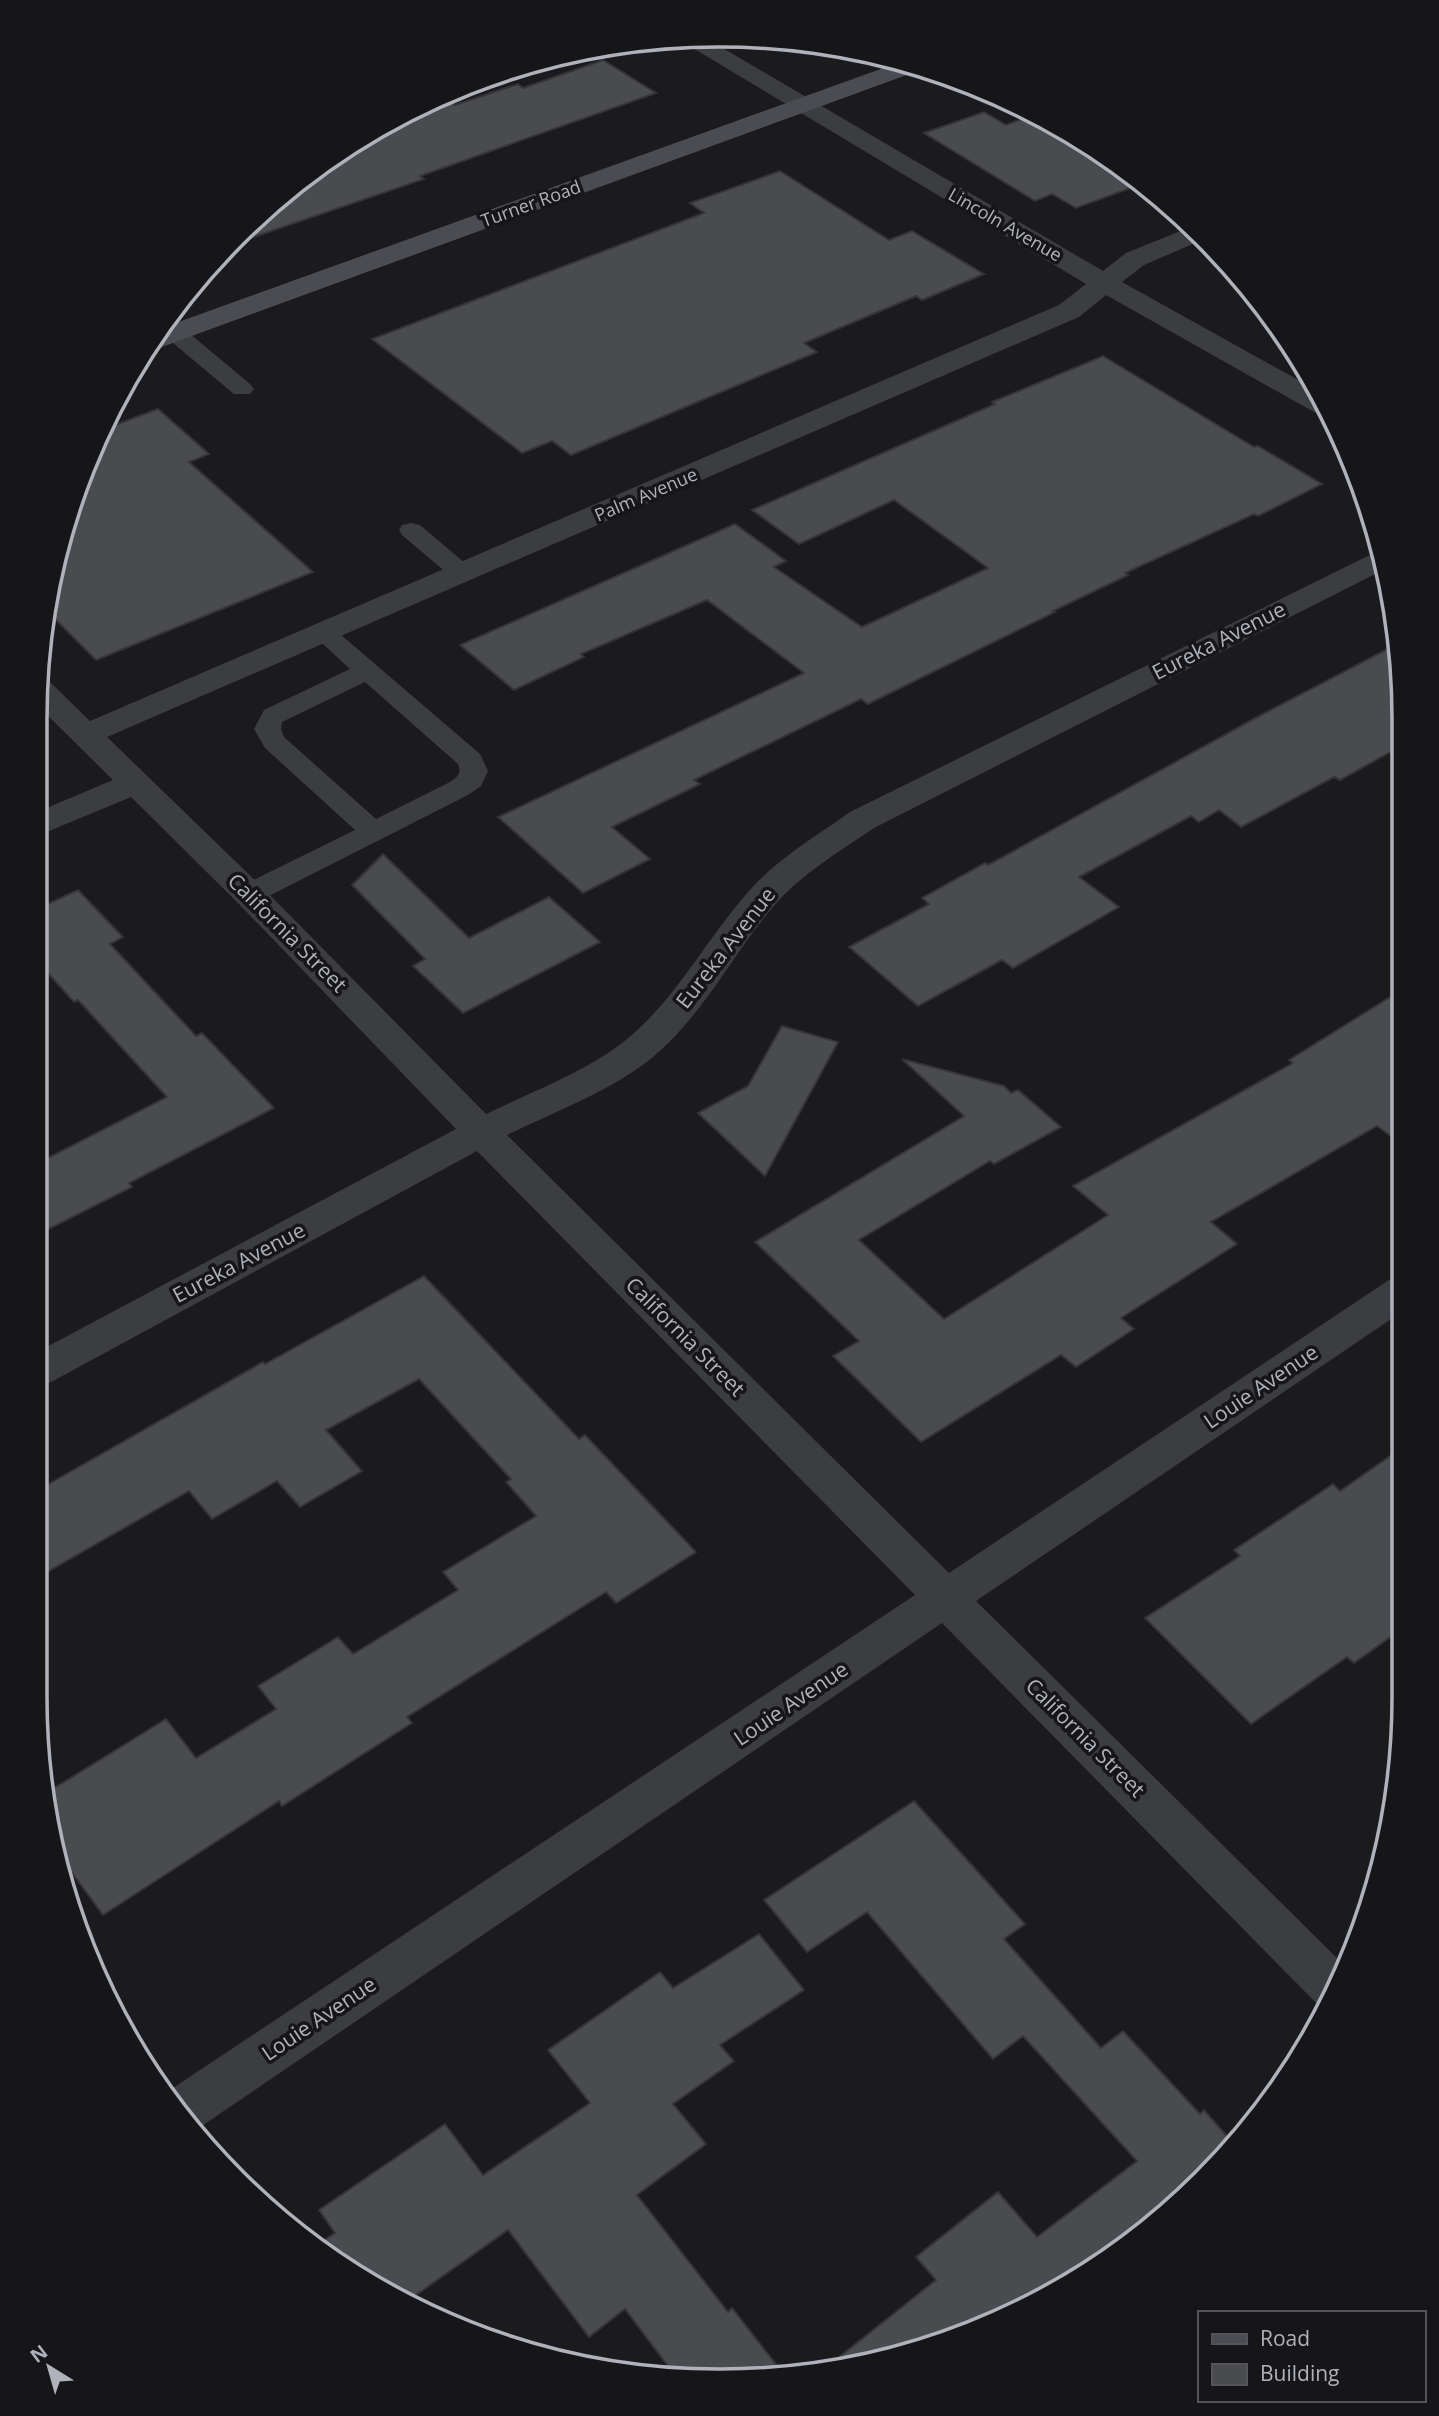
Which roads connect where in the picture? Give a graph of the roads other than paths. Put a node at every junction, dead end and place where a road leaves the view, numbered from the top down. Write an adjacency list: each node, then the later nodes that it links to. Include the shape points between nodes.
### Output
1 (706, 48): 3 (street, Lincoln Avenue)
2 (897, 71): 3 (main road, Turner Road)
3 (802, 106): 5 (street, Lincoln Avenue); 6 (main road, Turner Road)
4 (1188, 237): 5 (street, Palm Avenue, via 1135,259)
5 (1105, 284): 9 (street, Lincoln Avenue); 12 (street, Palm Avenue, via 1069,311)
6 (176, 333): 7 (main road, Turner Road); 8 (lane)
7 (168, 336)
8 (242, 389)
9 (1310, 398)
10 (411, 530): 12 (lane)
11 (1373, 563): 21 (street, Eureka Avenue, via 862,820 784,875 760,900 690,998 640,1048 610,1069)
12 (463, 574): 13 (street, Palm Avenue)
13 (324, 633): 14 (lane); 16 (street, Palm Avenue)
14 (368, 671): 19 (lane, via 470,760 474,771 471,780 458,789); 19 (lane, via 273,716 266,730)
15 (48, 698): 16 (street, California Street)
16 (85, 735): 17 (street, California Street)
17 (135, 783): 18 (street); 20 (street, California Street)
18 (47, 821)
19 (373, 831): 20 (lane)
20 (250, 894): 21 (street, California Street)
21 (481, 1132): 23 (street, Eureka Avenue); 24 (street, California Street)
22 (1392, 1298): 24 (street, Louie Avenue)
23 (47, 1366)
24 (947, 1599): 25 (street, California Street); 26 (street, Louie Avenue)
25 (1328, 1982)
26 (187, 2107)

